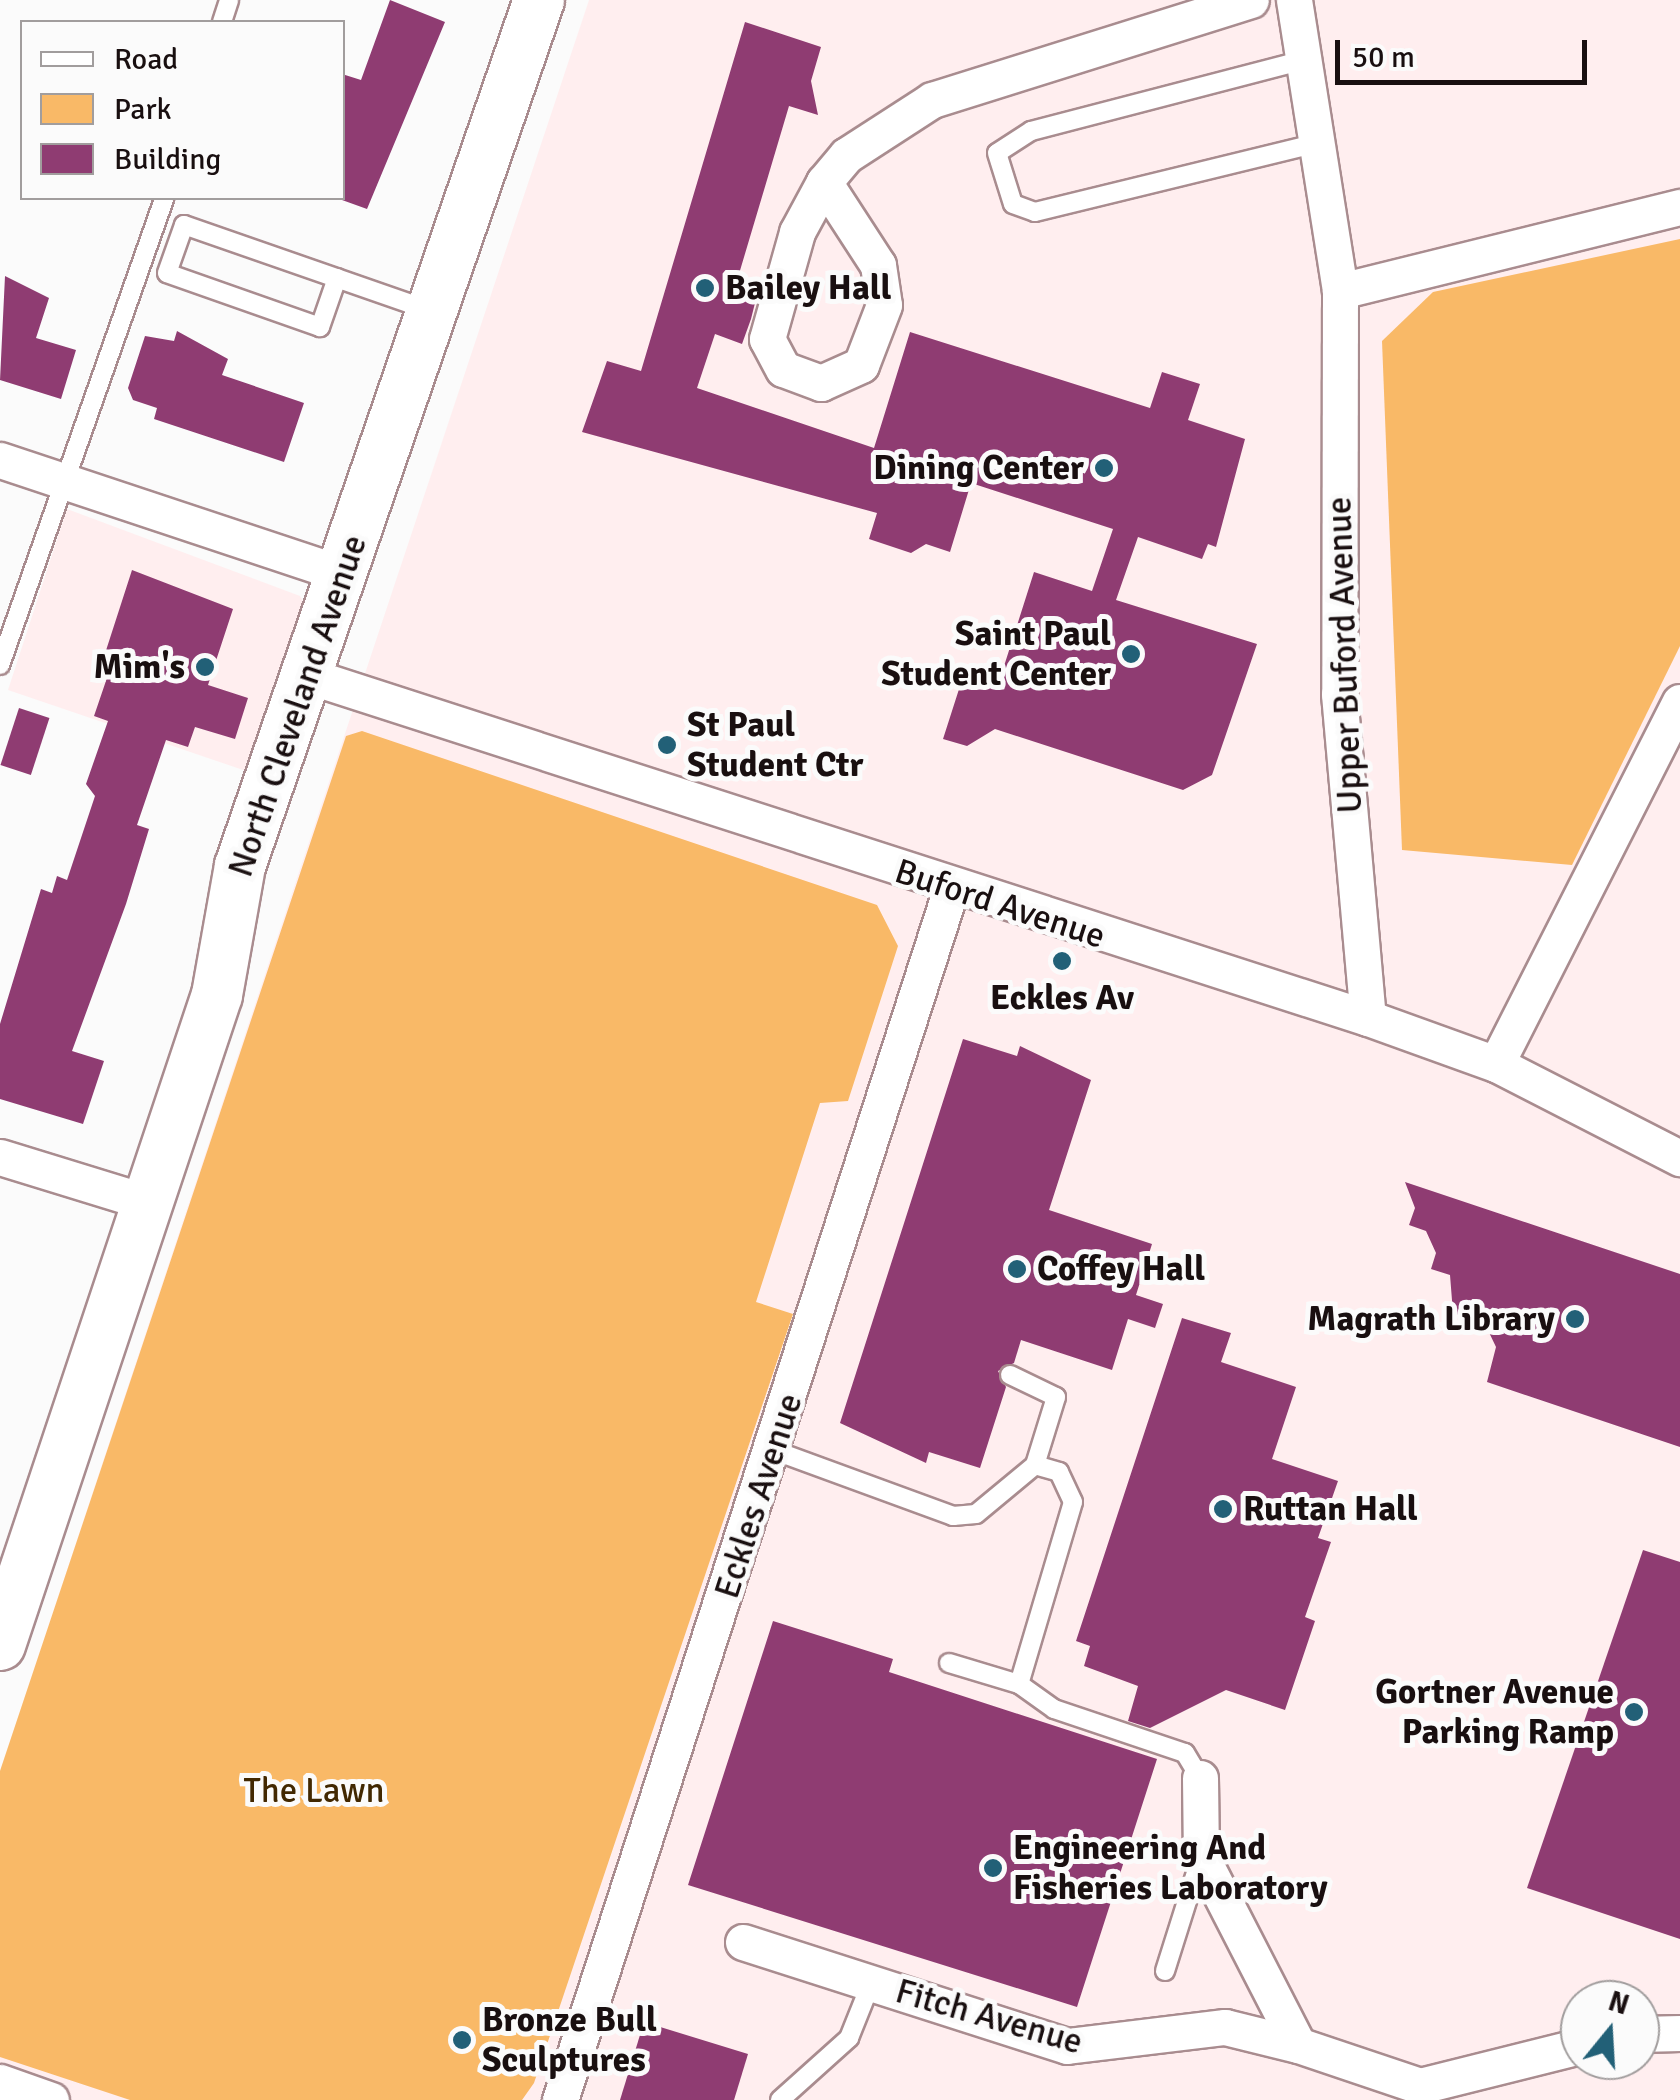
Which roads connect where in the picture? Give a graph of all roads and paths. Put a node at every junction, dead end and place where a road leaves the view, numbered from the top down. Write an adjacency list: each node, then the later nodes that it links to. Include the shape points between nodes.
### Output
1 (539, 0): 13 (main road, North Cleveland Avenue)
2 (1251, 0): 6 (street, via 932,100 848,154)
3 (1294, 0): 4 (street, Upper Buford Avenue)
4 (1304, 60): 5 (street, Upper Buford Avenue); 5 (lane, via 1031,131 997,153 1013,204 1035,212)
5 (1318, 143): 12 (street, Upper Buford Avenue)
6 (824, 182): 6 (street, via 797,232 767,338 783,369 821,383 861,365 884,304 874,256)
7 (163, 200): 9 (lane)
8 (1680, 207): 12 (street)
9 (141, 265): 10 (lane); 15 (lane)
10 (167, 274): 11 (lane, via 184,225); 11 (lane, via 320,327)
11 (337, 278): 13 (lane)
12 (1340, 291): 21 (street, Upper Buford Avenue, via 1339,694)
13 (433, 312): 16 (main road, North Cleveland Avenue)
14 (0, 460): 15 (street)
15 (62, 480): 16 (street); 17 (lane)
16 (343, 574): 18 (main road, North Cleveland Avenue)
17 (0, 665)
18 (309, 676): 20 (street, Buford Avenue); 25 (main road, North Cleveland Avenue, via 240,866 217,995)
19 (1680, 702): 22 (street)
20 (951, 889): 21 (street, Buford Avenue); 27 (street, Eckles Avenue)
21 (1368, 1018): 22 (street, Buford Avenue)
22 (1496, 1064): 24 (street, Buford Avenue)
23 (0, 1157): 25 (street)
24 (1680, 1158)
25 (146, 1202): 29 (main road, North Cleveland Avenue)
26 (1010, 1375): 28 (lane, via 1056,1398)
27 (773, 1450): 28 (lane, via 953,1516 1000,1501); 42 (street, Eckles Avenue)
28 (1035, 1465): 31 (lane, via 1059,1472 1073,1502)
29 (0, 1646)
30 (949, 1664): 31 (lane)
31 (1019, 1684): 32 (lane, via 1054,1709 1185,1753)
32 (1200, 1778): 33 (street)
33 (1201, 1856): 35 (lane); 37 (street)
34 (743, 1942): 36 (street, Fitch Avenue)
35 (1165, 1970)
36 (871, 1983): 37 (street, Fitch Avenue, via 1067,2046 1225,2027); 43 (lane, via 849,2038)
37 (1298, 2044): 40 (street, Fitch Avenue)
38 (1560, 2052): 40 (street, Fitch Avenue)
39 (0, 2082): 41 (street)
40 (1418, 2093)
41 (51, 2100)
42 (560, 2100)
43 (780, 2100)

